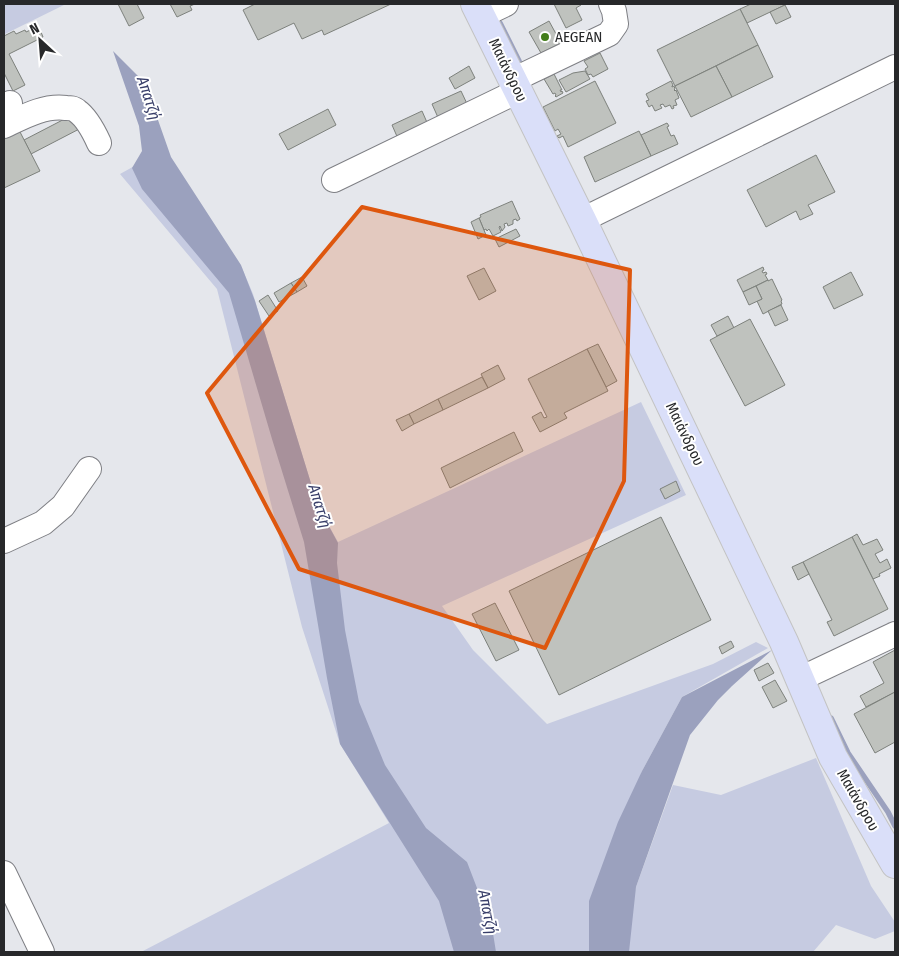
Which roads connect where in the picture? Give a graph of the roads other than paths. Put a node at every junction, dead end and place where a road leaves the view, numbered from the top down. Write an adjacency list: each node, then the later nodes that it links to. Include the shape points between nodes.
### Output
1 (506, 4): 3 (street)
2 (611, 4): 5 (street, via 616,24 609,34)
3 (478, 10): 5 (main road, Μαιάνδρου)
4 (895, 67): 9 (street)
5 (516, 86): 8 (street); 9 (main road, Μαιάνδρου)
6 (4, 126): 7 (street, via 44,110 76,109)
7 (99, 143)
8 (334, 180)
9 (582, 220): 13 (main road, Μαιάνδρου)
10 (89, 469): 11 (street, via 63,506 42,523)
11 (4, 541)
12 (895, 634): 13 (street)
13 (800, 679): 14 (main road, Μαιάνδρου, via 833,758)
14 (892, 850)
15 (4, 873): 16 (street)
16 (42, 952)

